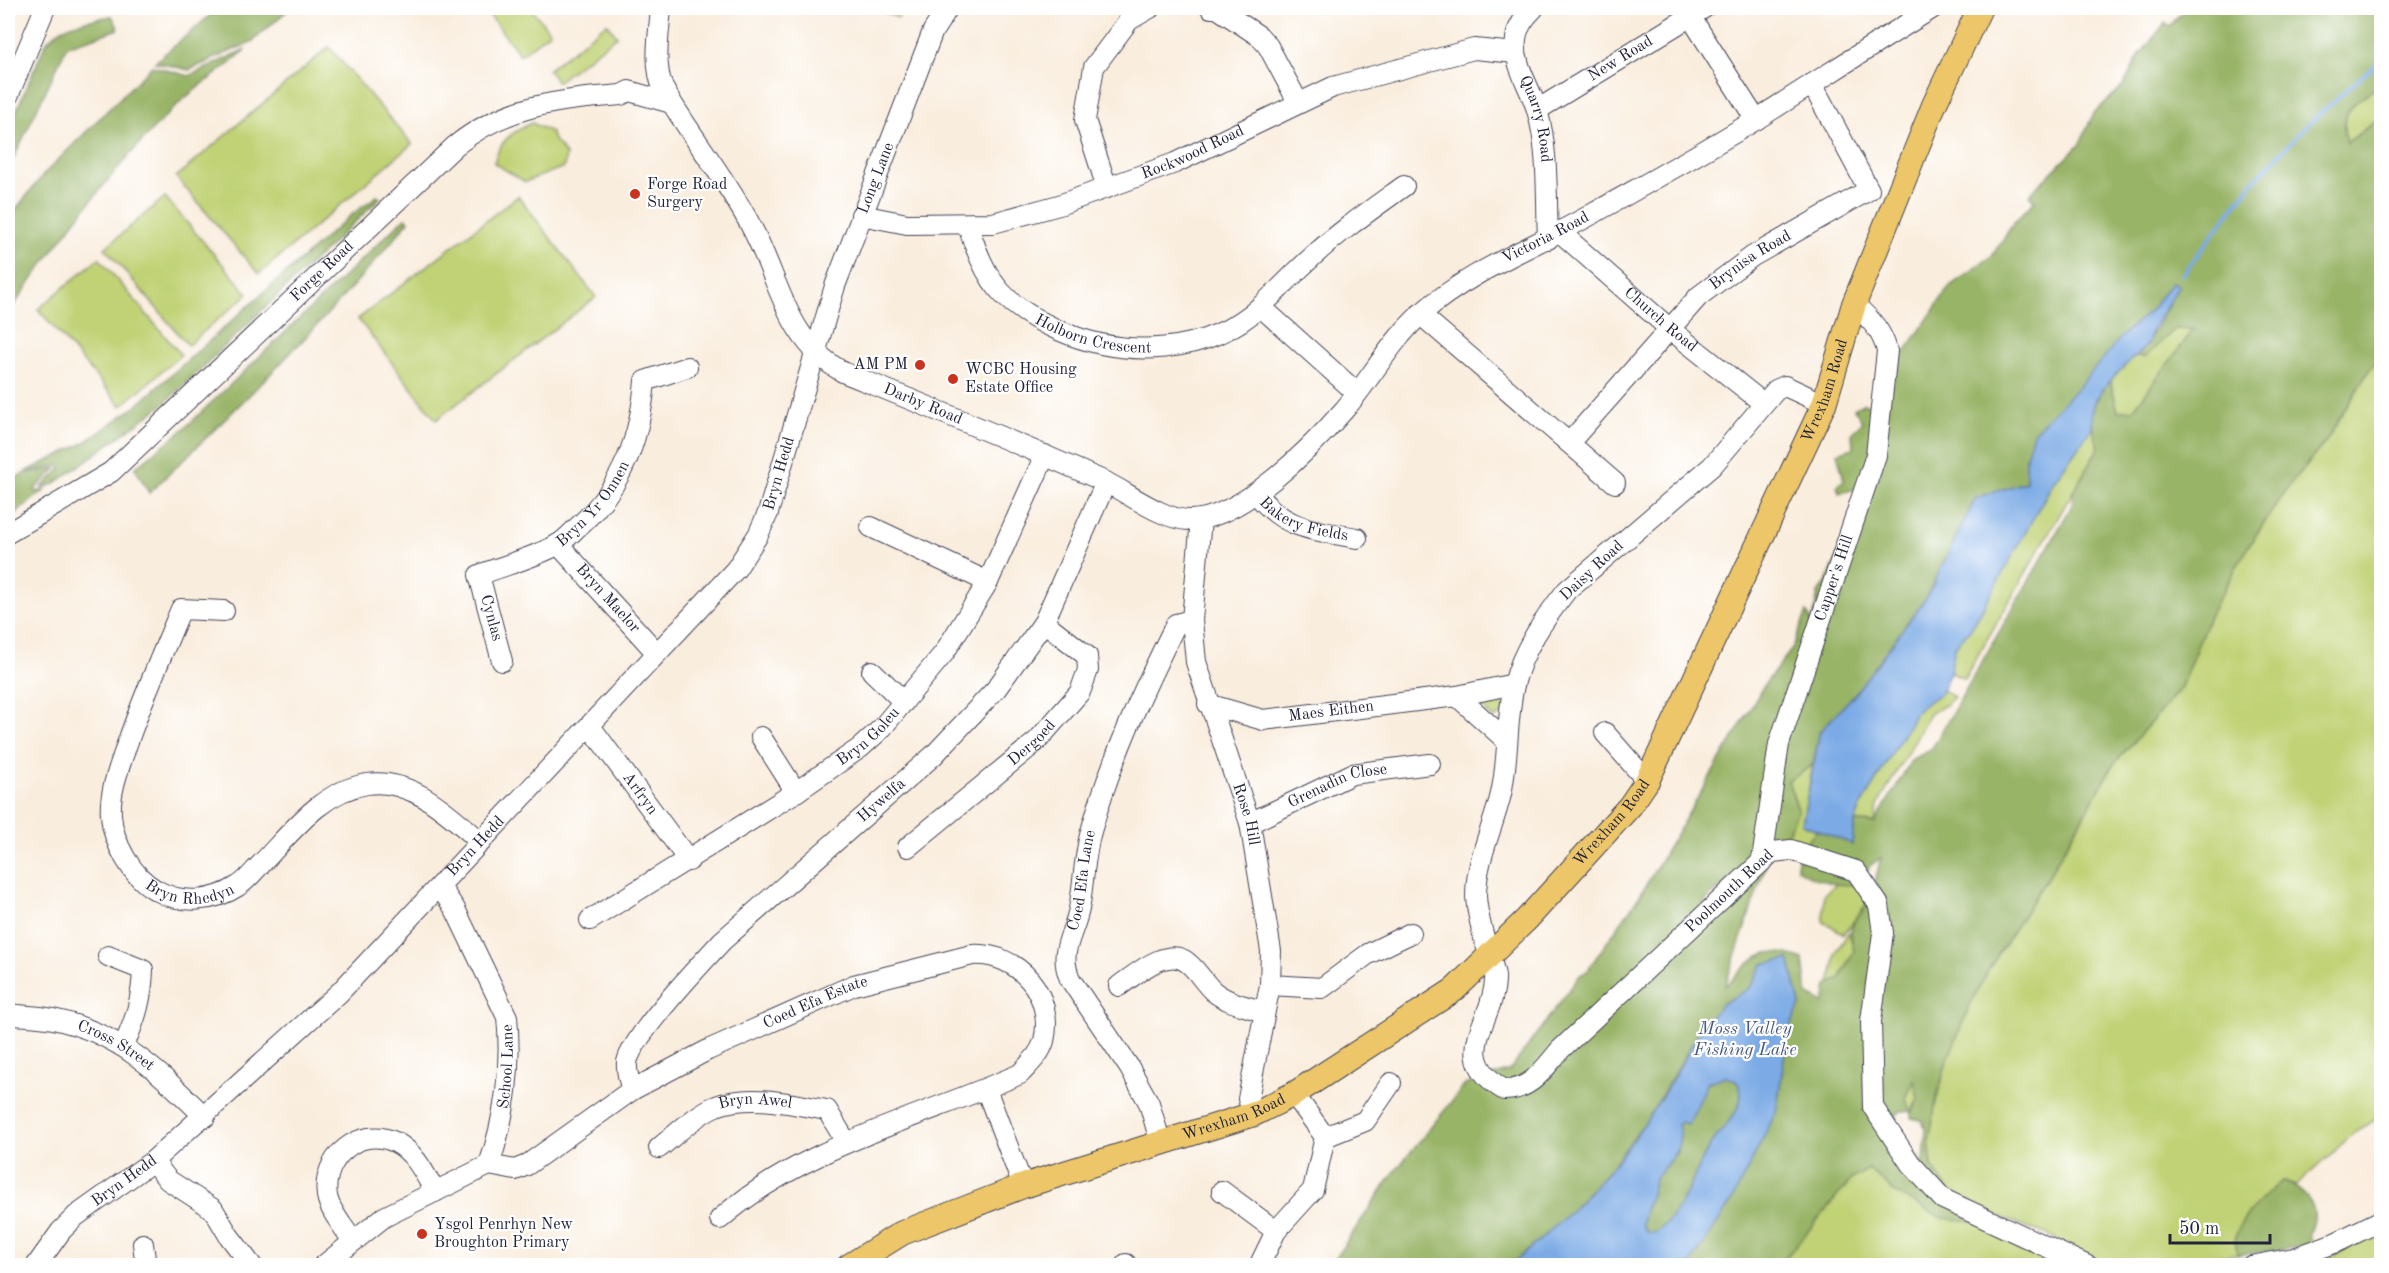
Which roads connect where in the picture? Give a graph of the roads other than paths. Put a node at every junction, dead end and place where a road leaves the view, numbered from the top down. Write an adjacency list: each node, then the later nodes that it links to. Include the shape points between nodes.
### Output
1 (45, 8): 14 (street)
2 (661, 8): 11 (street, Darby Road)
3 (948, 8): 21 (street, Long Lane, via 933,31)
4 (1150, 8): 20 (street, via 1129,20 1094,67 1085,120)
5 (1211, 8): 15 (street, via 1251,31 1268,46)
6 (1534, 8): 10 (street, Quarry Road, via 1520,25)
7 (1933, 8): 12 (street, Victoria Road)
8 (1980, 8): 24 (main road, Wrexham Road, via 1935,105)
9 (1693, 10): 17 (street, New Road); 18 (street)
10 (1516, 53): 15 (street, Rockwood Road, via 1474,49 1358,79); 17 (street, Quarry Road)
11 (657, 59): 13 (street); 16 (street, Darby Road, via 658,76)
12 (1812, 84): 18 (street, Victoria Road); 27 (street, Brynisa Road, via 1869,190 1753,256 1699,296)
13 (629, 91): 16 (street, Forge Road); 40 (street, Forge Road, via 519,109 471,134 111,472)
14 (8, 96)
15 (1298, 102): 20 (street, Rockwood Road, via 1175,163)
16 (671, 103): 28 (street, Darby Road, via 753,228 794,323)
17 (1537, 110): 23 (street, Quarry Road)
18 (1756, 120): 23 (street, Victoria Road)
19 (1404, 186): 25 (street, Holborn Crescent, via 1348,226)
20 (1107, 188): 22 (street, Rockwood Road, via 993,223)
21 (861, 215): 22 (street, Rockwood Road, via 907,224); 28 (street, Long Lane)
22 (968, 225): 25 (street, Holborn Crescent, via 977,255 998,292 1033,319 1080,340 1134,349 1185,346 1218,335)
23 (1555, 236): 26 (street, Victoria Road, via 1475,277); 27 (street, Church Road)
24 (1854, 304): 32 (main road, Wrexham Road); 65 (street, Capper's Hill, via 1875,323 1887,351 1875,455 1779,744)
25 (1261, 307): 30 (street)
26 (1420, 314): 30 (street, Victoria Road); 33 (street)
27 (1671, 330): 31 (street, Church Road); 33 (street, Brynisa Road)
28 (814, 353): 34 (street, Darby Road, via 843,372); 48 (street, Bryn Hedd, via 768,513 758,535 736,569)
29 (687, 367): 42 (street, Bryn Yr Onnen, via 645,381 638,435 618,482 595,511)
30 (1357, 393): 37 (street, Victoria Road)
31 (1763, 403): 32 (street, Daisy Road, via 1785,387); 51 (street, Daisy Road, via 1712,466 1568,591 1525,655)
32 (1824, 404): 60 (main road, Wrexham Road)
33 (1569, 443): 36 (street)
34 (1045, 455): 35 (street, Darby Road); 44 (street, Bryn Goleu)
35 (1106, 482): 38 (street, Darby Road, via 1170,516); 47 (street, Hywelfa)
36 (1615, 483)
37 (1256, 493): 38 (street, Victoria Road, via 1222,513); 41 (street, Bakery Fields, via 1270,511 1295,526)
38 (1201, 519): 46 (street, Rose Hill)
39 (871, 527): 44 (street)
40 (8, 533)
41 (1357, 538)
42 (558, 544): 43 (street, Bryn Yr Onnen); 48 (street, Bryn Maelor)
43 (479, 575): 49 (street, Cynlas)
44 (988, 582): 53 (street, Bryn Goleu, via 944,653)
45 (224, 611): 63 (street, Bryn Rhedyn, via 180,609 119,769 111,816 125,859 146,885 167,896 194,900 219,896 240,885 316,807 348,787 371,783 424,796)
46 (1192, 620): 54 (street, Rose Hill, via 1196,662); 85 (street, Coed Efa Lane, via 1176,624 1132,713 1091,830 1078,913 1064,965 1149,1103)
47 (1044, 622): 64 (street, Dergoed, via 1087,656 1088,670 1080,692 1037,741); 79 (street, Hywelfa, via 996,689 934,755 722,941 690,975 627,1061)
48 (656, 652): 55 (street, Bryn Hedd)
49 (502, 660)
50 (872, 671): 53 (street)
51 (1514, 684): 52 (street, Maes Eithen); 58 (street, Daisy Road)
52 (1457, 696): 54 (street, Maes Eithen, via 1263,720); 58 (street)
53 (904, 702): 61 (street, Bryn Goleu, via 860,748)
54 (1208, 704): 62 (street, Rose Hill)
55 (590, 726): 63 (street, Bryn Hedd); 66 (street, Arfryn)
56 (1605, 733): 60 (street)
57 (761, 737): 61 (street)
58 (1507, 741): 71 (street, Daisy Road, via 1505,773 1476,886)
59 (1430, 764): 62 (street, Grenadin Close, via 1352,774)
60 (1647, 782): 71 (main road, Wrexham Road, via 1630,806)
61 (796, 792): 66 (street, Bryn Goleu)
62 (1250, 823): 72 (street, Rose Hill, via 1271,951)
63 (481, 842): 67 (street, Bryn Hedd)
64 (908, 847)
65 (1762, 860): 71 (street, Poolmouth Road, via 1560,1049 1534,1080 1517,1090 1504,1090 1485,1074 1476,1044 1496,980); 103 (street, Poolmouth Road, via 1772,852 1791,850 1857,871 1879,905 1882,933 1871,1021 1873,1107 1910,1163 1943,1199)
66 (689, 861): 68 (street, Bryn Goleu)
67 (440, 887): 82 (street, Bryn Hedd, via 339,993); 88 (street, School Lane, via 456,909 507,1017 504,1113)
68 (590, 920)
69 (1412, 933): 72 (street, via 1368,954 1322,988)
70 (108, 956): 76 (street, via 144,970 139,1007)
71 (1490, 958): 80 (main road, Wrexham Road, via 1454,990)
72 (1270, 985): 74 (street, Rose Hill)
73 (1119, 986): 74 (street, via 1159,960 1176,958 1186,961 1213,991)
74 (1264, 1012): 81 (street, Rose Hill, via 1248,1099)
75 (8, 1014): 76 (street, Cross Street, via 53,1019)
76 (124, 1045): 82 (street, Cross Street)
77 (1391, 1083): 83 (street, via 1365,1121)
78 (986, 1089): 79 (street, Coed Efa Estate, via 1020,1074 1036,1058 1046,1023 1036,988 1024,972 986,954 854,985 708,1050); 84 (street, Coed Efa Estate); 89 (street)
79 (632, 1090): 88 (street, Coed Efa Estate, via 527,1165 516,1170)
80 (1294, 1094): 81 (main road, Wrexham Road); 83 (street)
81 (1254, 1114): 85 (main road, Wrexham Road)
82 (205, 1117): 87 (street, Bryn Hedd)
83 (1325, 1137): 94 (street, via 1313,1190)
84 (846, 1142): 86 (street, Bryn Awel, via 827,1110 748,1101 715,1106); 92 (street, Coed Efa Estate, via 742,1199)
85 (1161, 1144): 89 (main road, Wrexham Road)
86 (659, 1148)
87 (153, 1161): 97 (street, Bryn Hedd, via 76,1216); 99 (street, via 168,1180 213,1209)
88 (489, 1165): 91 (street)
89 (1023, 1186): 101 (main road, Wrexham Road, via 902,1233)
90 (1222, 1191): 94 (street)
91 (435, 1192): 95 (street, via 384,1217); 95 (street, via 422,1168 397,1143 370,1138 348,1145 332,1166 327,1197)
92 (720, 1219)
93 (2382, 1220): 104 (street, via 2294,1258)
94 (1276, 1231): 102 (street)
95 (352, 1240): 100 (street)
96 (143, 1244): 98 (street)
97 (36, 1266)
98 (146, 1266)
99 (252, 1266)
100 (323, 1266)
101 (849, 1266)
102 (1259, 1266)
103 (2088, 1266)
104 (2251, 1266)

